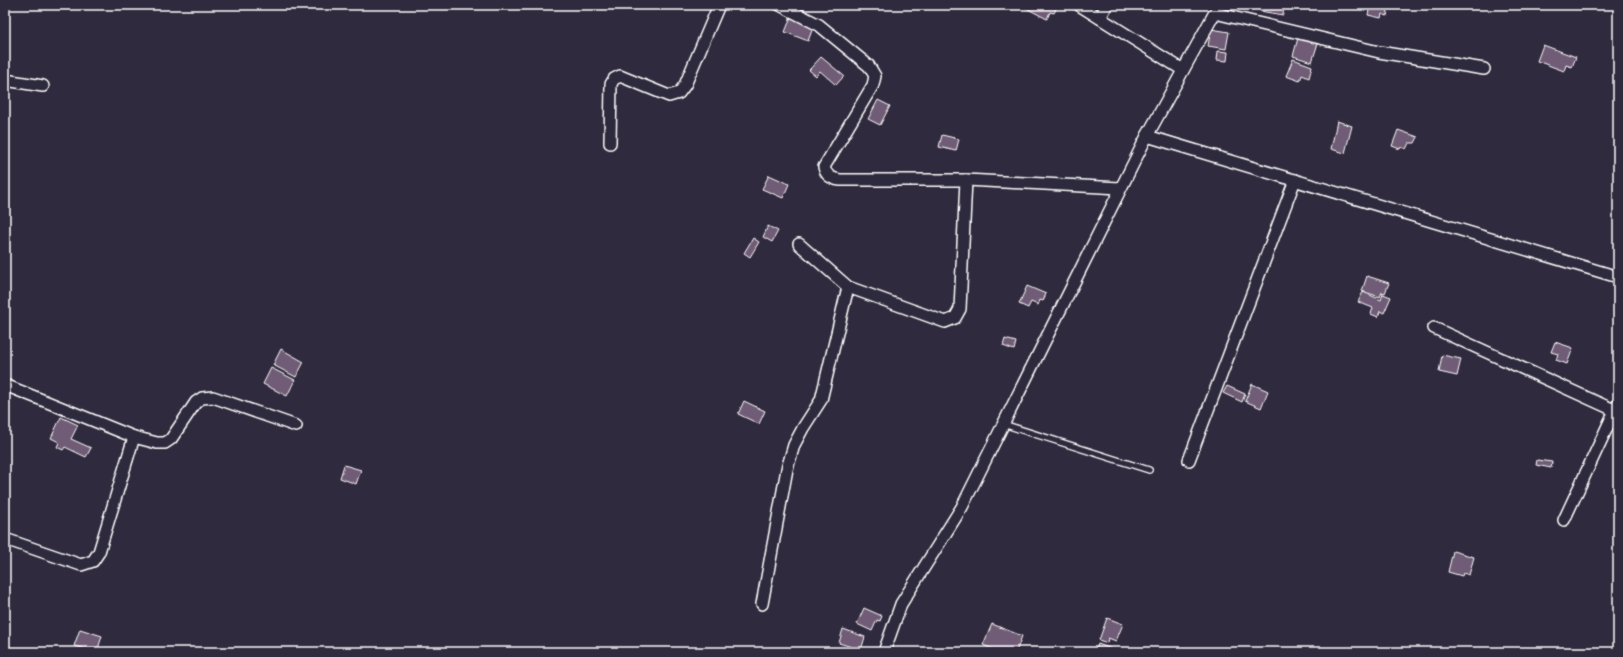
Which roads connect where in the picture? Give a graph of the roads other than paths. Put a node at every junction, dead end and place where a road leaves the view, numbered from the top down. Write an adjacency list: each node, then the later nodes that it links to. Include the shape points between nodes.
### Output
1 (719, 5): 12 (street, via 685,85 678,93 669,96 620,76 610,84)
2 (780, 5): 13 (street, via 819,25 869,66 875,76 873,84 824,168 828,176 840,180)
3 (1079, 5): 6 (street)
4 (1107, 5): 6 (street)
5 (1217, 9): 7 (street, via 1379,52); 8 (street)
6 (1100, 18): 8 (street)
7 (1484, 69)
8 (1183, 70): 11 (street)
9 (5, 80): 10 (street)
10 (43, 86)
11 (1147, 136): 14 (street); 15 (street)
12 (610, 143)
13 (966, 180): 15 (street); 18 (street, via 960,309 955,318 945,322)
14 (1294, 180): 17 (street); 25 (street)
15 (1120, 188): 22 (street)
16 (799, 244): 18 (street)
17 (1618, 277)
18 (848, 287): 29 (street, via 821,400 794,446 787,469)
19 (1434, 328): 21 (street)
20 (5, 385): 24 (street)
21 (1616, 407): 27 (street)
22 (1003, 424): 26 (lane); 30 (street, via 962,507 901,604)
23 (296, 426): 24 (street, via 213,397 202,398 196,402 166,443)
24 (134, 436): 28 (street, via 99,552 94,561 81,565)
25 (1189, 460)
26 (1149, 470)
27 (1564, 520)
28 (8, 540)
29 (762, 604)
30 (884, 652)

